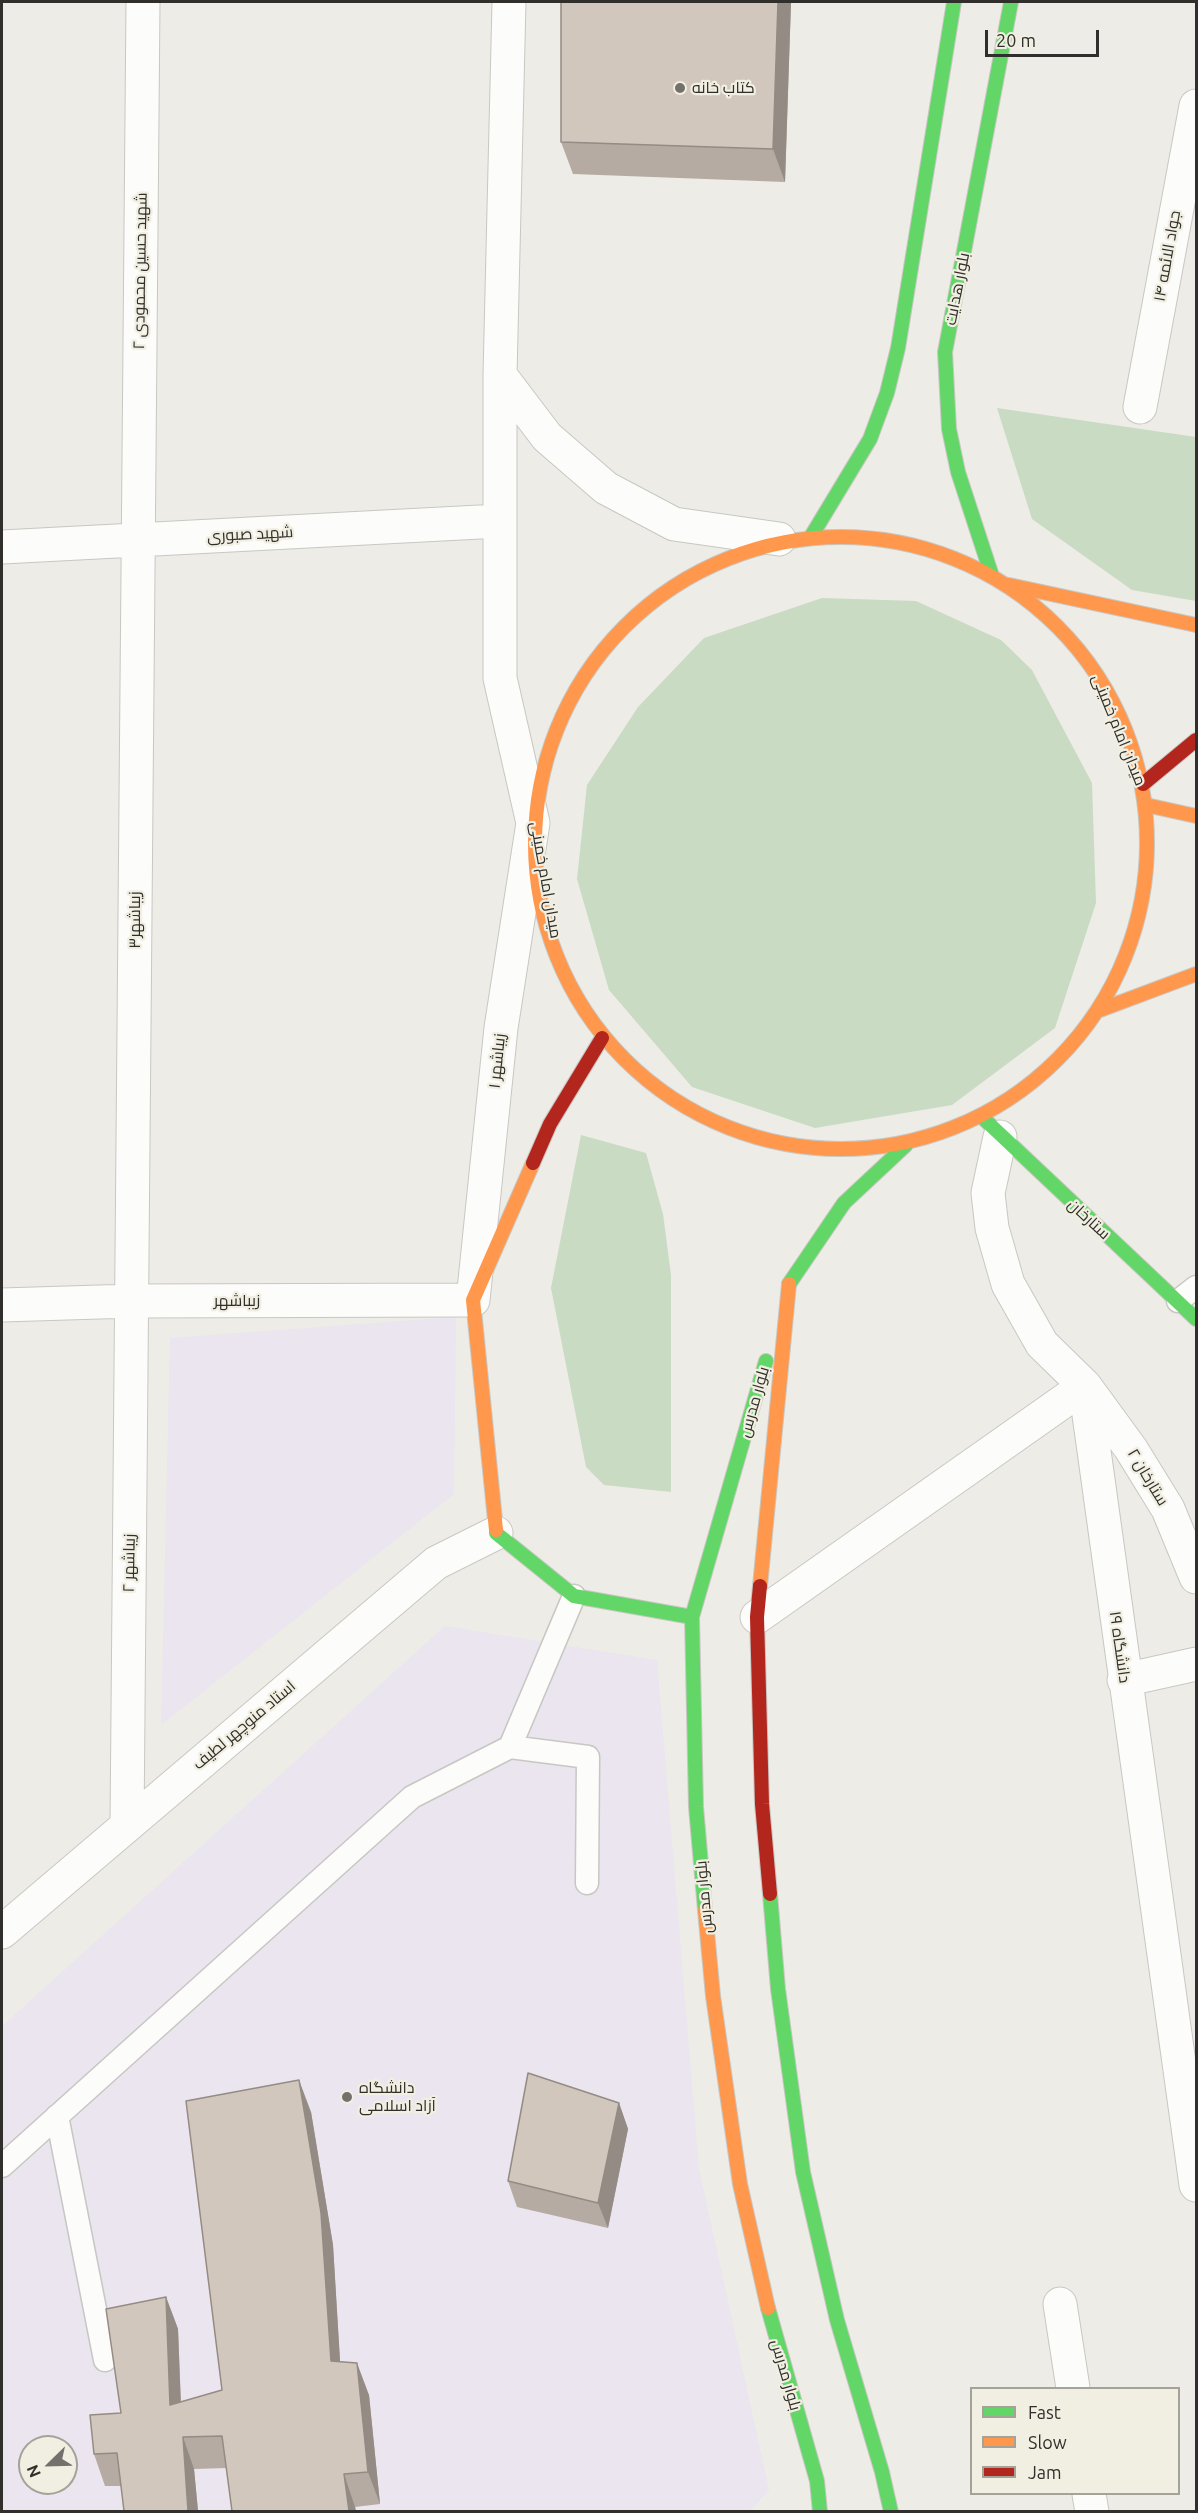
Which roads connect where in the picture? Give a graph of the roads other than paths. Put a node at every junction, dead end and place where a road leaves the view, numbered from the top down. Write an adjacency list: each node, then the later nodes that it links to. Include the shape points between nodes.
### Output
1 (142, 2): 12 (street, شهید حسین محمودی ۲)
2 (509, 2): 7 (street)
3 (954, 2): 10 (main road, via 898,348 887,393 870,439)
4 (1011, 2): 14 (main road, بلوار هدایت, via 945,352 949,429 964,493)
5 (1197, 106): 6 (street, جواد الائمه ۱۴)
6 (1191, 151): 8 (street, جواد الائمه ۱۴)
7 (500, 375): 9 (street); 11 (street, via 547,437 606,488 674,524)
8 (1140, 407)
9 (499, 521): 12 (street, شهید صبوری); 21 (street, via 500,678)
10 (813, 535): 11 (main road, میدان امام خمینی); 14 (main road, میدان امام خمینی, via 874,535 934,549)
11 (780, 539): 21 (main road, میدان امام خمینی, via 703,565 636,610 584,671 548,744)
12 (138, 540): 13 (street, شهید صبوری); 30 (street, زیباشهر۳)
13 (2, 547)
14 (991, 573): 15 (main road, میدان امام خمینی)
15 (1009, 585): 16 (main road); 18 (main road, میدان امام خمینی, via 1096,671)
16 (1197, 625)
17 (1197, 740): 18 (main road)
18 (1143, 784): 19 (main road, میدان امام خمینی)
19 (1146, 806): 20 (main road); 23 (main road, میدان امام خمینی, via 1147,877 1131,946)
20 (1197, 816)
21 (533, 823): 24 (main road, میدان امام خمینی, via 553,936); 29 (street, زیباشهر ۱, via 501,1028)
22 (1197, 974): 23 (main road)
23 (1100, 1010): 25 (main road, میدان امام خمینی, via 1048,1072)
24 (602, 1038): 26 (main road, میدان امام خمینی, via 651,1086 719,1125 772,1144 839,1152); 29 (main road, via 550,1124)
25 (991, 1127): 26 (main road, میدان امام خمینی); 31 (main road, ستارخان); 34 (street, via 988,1193 992,1228 1008,1284 1042,1344)
26 (906, 1145): 27 (main road, بلوار مدرس, via 844,1203)
27 (788, 1285): 38 (main road, بلوار مدرس); 39 (main road, بلوار مدرس)
28 (1197, 1287): 31 (lane)
29 (473, 1300): 30 (street, زیباشهر); 35 (main road)
30 (132, 1301): 32 (street, زیباشهر); 43 (street, زیباشهر ۲)
31 (1178, 1301): 33 (main road, ستارخان)
32 (2, 1305)
33 (1197, 1319)
34 (1085, 1386): 36 (street, ستارخان ۲, via 1168,1509); 39 (street); 41 (street, دانشگاه ۱۹)
35 (496, 1533): 37 (main road); 43 (street, استاد منوچهر لطیف, via 436,1563)
36 (1197, 1577)
37 (574, 1596): 38 (main road); 42 (lane)
38 (692, 1617): 53 (main road, بلوار مدرس, via 696,1807 713,1996 740,2184 772,2326 817,2481)
39 (757, 1617): 54 (main road, بلوار مدرس, via 763,1815 778,1989 803,2172 837,2320)
40 (1197, 1664): 41 (street)
41 (1124, 1680): 48 (street, دانشگاه ۱۹)
42 (510, 1747): 44 (lane, via 588,1757); 46 (lane, via 412,1797)
43 (127, 1825): 45 (street, استاد منوچهر لطیف)
44 (587, 1883)
45 (2, 1932)
46 (57, 2116): 47 (lane); 50 (lane)
47 (2, 2166)
48 (1197, 2185)
49 (1060, 2304): 51 (street)
50 (105, 2360)
51 (1073, 2387)
52 (1089, 2495): 55 (street)
53 (820, 2511)
54 (891, 2511)
55 (1092, 2511)

